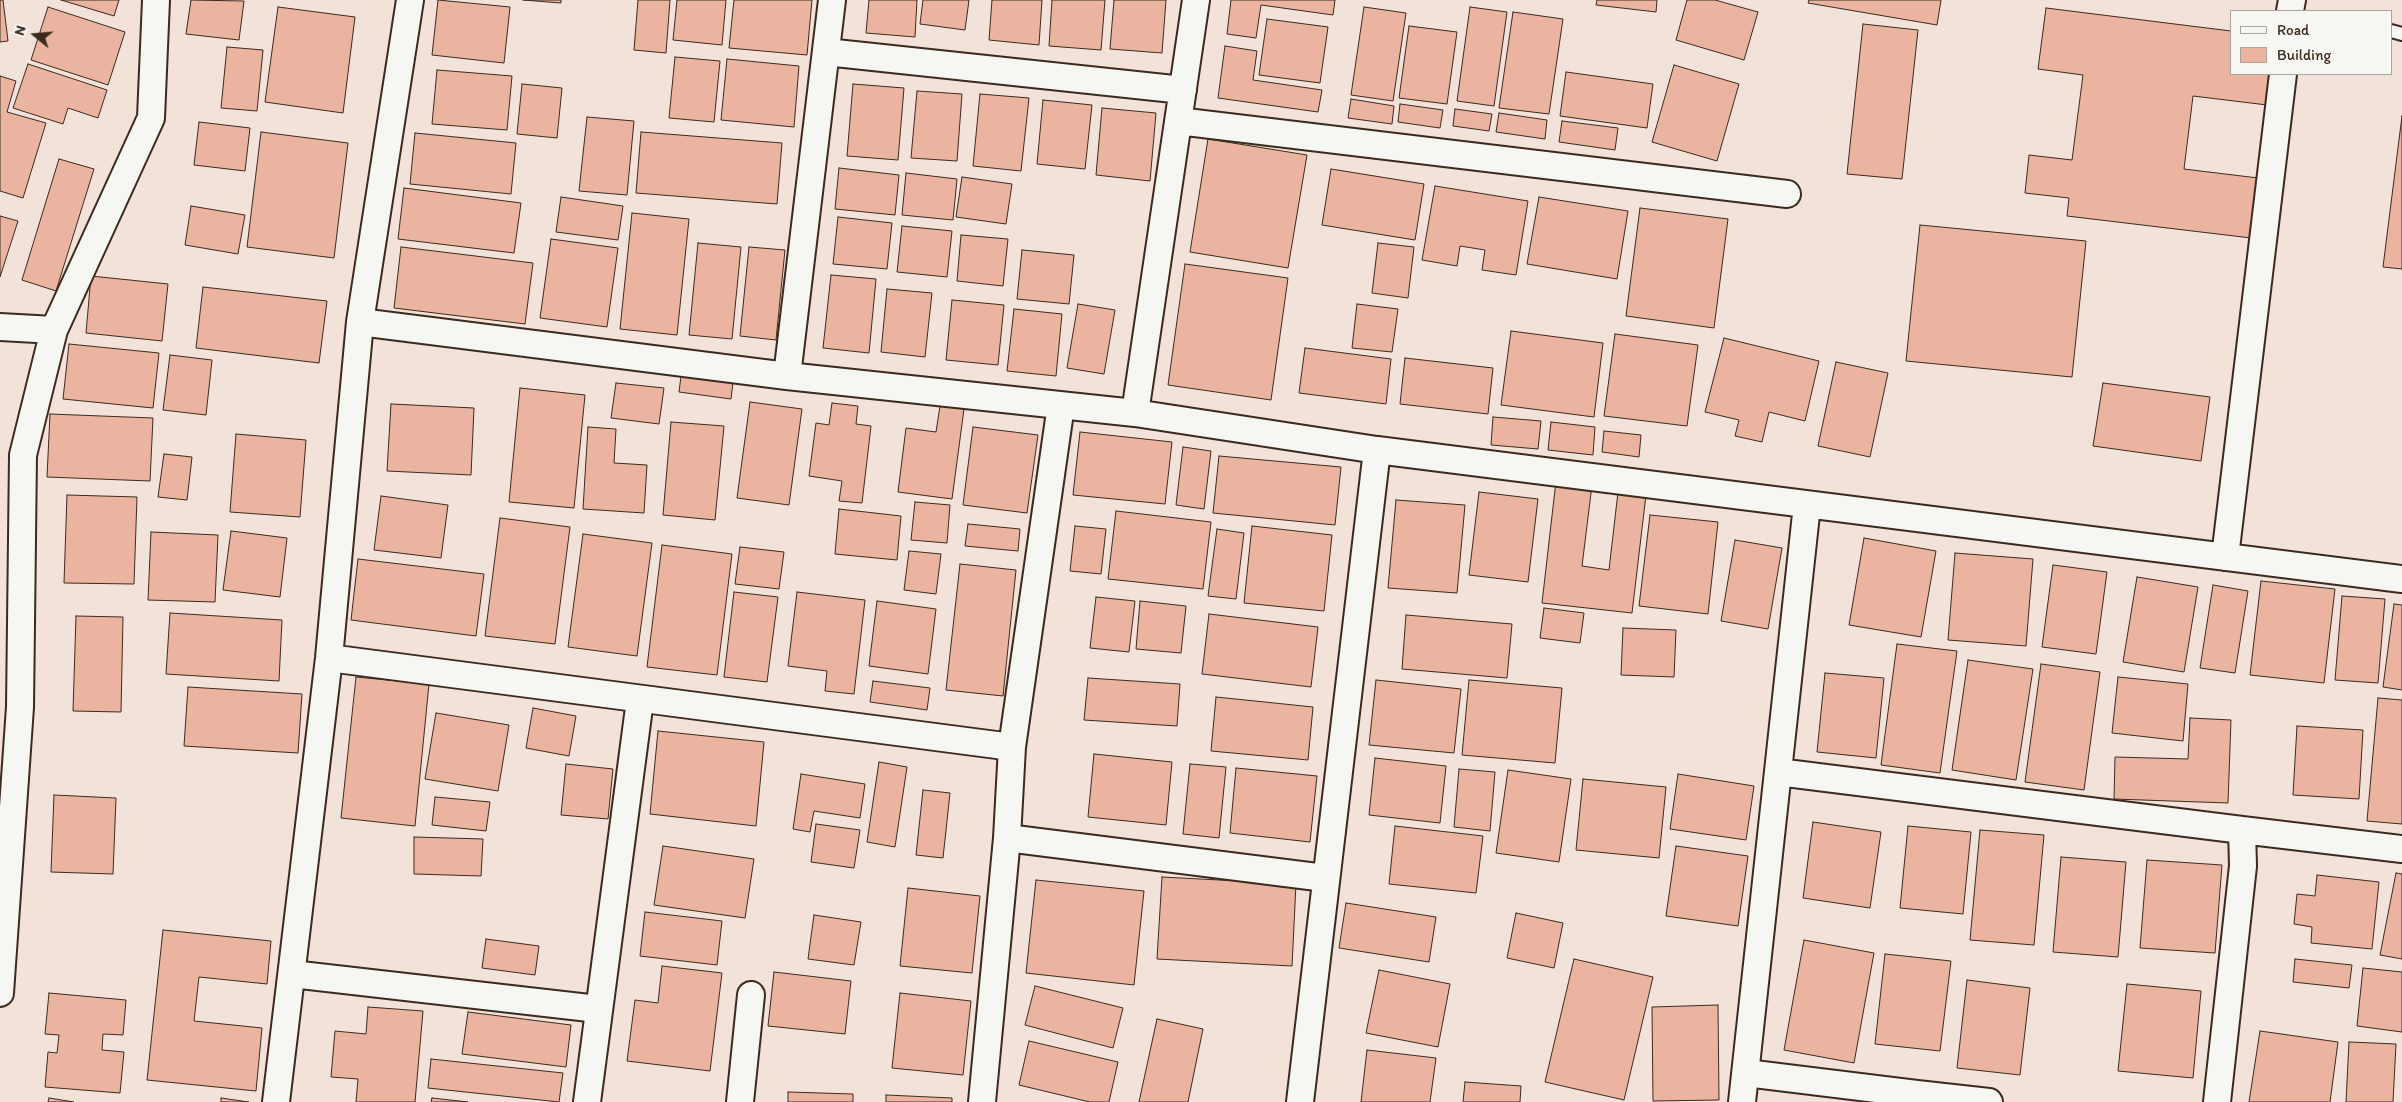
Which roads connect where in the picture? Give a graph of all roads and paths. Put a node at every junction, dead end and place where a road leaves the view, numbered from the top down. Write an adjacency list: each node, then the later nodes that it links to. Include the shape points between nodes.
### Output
1 (156, 0): 12 (street, via 151,118)
2 (410, 0): 10 (street)
3 (832, 0): 5 (street)
4 (1196, 0): 7 (street)
5 (826, 52): 7 (street); 13 (street)
6 (2283, 75): 18 (street)
7 (1183, 90): 8 (street)
8 (1178, 121): 9 (street); 15 (street)
9 (1787, 194)
10 (360, 322): 13 (street); 20 (street)
11 (0, 327): 12 (street)
12 (54, 330): 29 (street, via 23,455 20,707)
13 (787, 376): 14 (street)
14 (1061, 405): 15 (street); 22 (street)
15 (1135, 413): 16 (street)
16 (1377, 450): 17 (street); 27 (street)
17 (1807, 505): 18 (street); 23 (street)
18 (2225, 557): 19 (street)
19 (2402, 579)
20 (329, 658): 21 (street); 28 (street)
21 (640, 700): 22 (street); 31 (street)
22 (1012, 747): 25 (street)
23 (1778, 772): 24 (street); 32 (street)
24 (2242, 830): 26 (street); 42 (street, via 2243,866)
25 (1007, 838): 27 (street); 37 (street)
26 (2402, 849)
27 (1326, 878): 38 (street)
28 (292, 974): 31 (street); 34 (street)
29 (0, 993)
30 (751, 995): 36 (street)
31 (598, 1009): 35 (street)
32 (1746, 1073): 33 (street); 39 (street)
33 (1933, 1096): 40 (street, via 1901,1093); 41 (street)
34 (276, 1102)
35 (587, 1102)
36 (740, 1102)
37 (982, 1102)
38 (1300, 1102)
39 (1742, 1102)
40 (1900, 1102)
41 (1989, 1102)
42 (2217, 1102)

